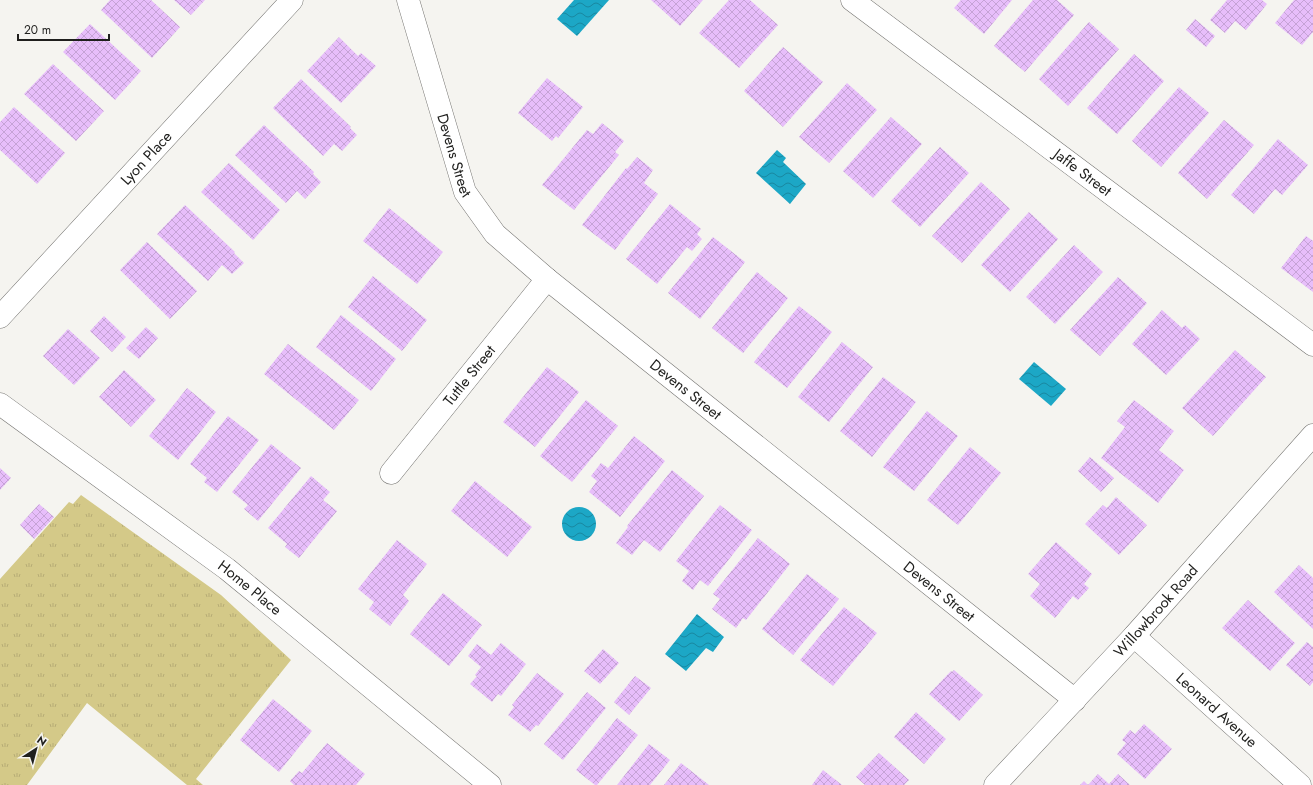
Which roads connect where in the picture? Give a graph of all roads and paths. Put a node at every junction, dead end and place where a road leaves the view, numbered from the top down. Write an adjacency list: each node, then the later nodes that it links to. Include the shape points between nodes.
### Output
1 (292, 0): 5 (street, Lyon Place)
2 (408, 0): 4 (street, Devens Street, via 465,192 495,234)
3 (852, 0): 6 (street, Jaffe Street)
4 (548, 279): 9 (street, Tuttle Street); 11 (street, Devens Street)
5 (0, 317)
6 (1313, 345)
7 (0, 404): 12 (street, Home Place, via 227,569)
8 (1313, 435): 10 (street, Willowbrook Road)
9 (391, 472)
10 (1134, 636): 11 (street, Willowbrook Road); 14 (street, Leonard Avenue)
11 (1075, 700): 13 (street, Willowbrook Road)
12 (490, 785)
13 (995, 785)
14 (1300, 785)

